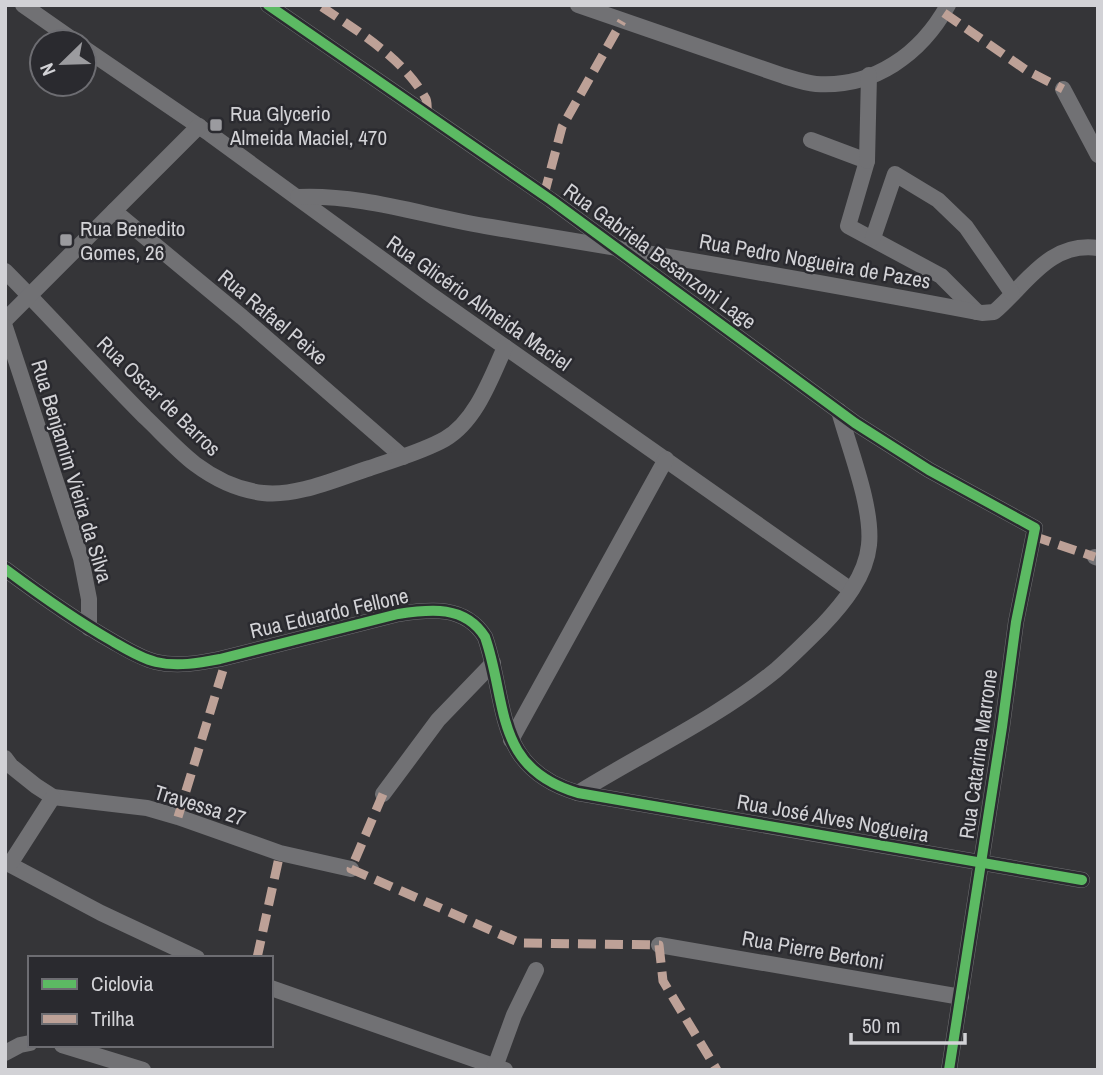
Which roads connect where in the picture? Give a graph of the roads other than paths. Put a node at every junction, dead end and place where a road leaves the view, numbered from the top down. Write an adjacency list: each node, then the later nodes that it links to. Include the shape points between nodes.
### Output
1 (23, 5): 5 (street)
2 (268, 5): 16 (street, Rua Gabriela Besanzoni Lage)
3 (578, 5): 7 (street, via 813,84)
4 (948, 5): 7 (street, via 937,26 902,61)
5 (56, 28)
6 (98, 57): 9 (street, Rua Glicério Almeida Maciel)
7 (869, 75): 12 (street)
8 (1063, 89): 11 (street)
9 (199, 126): 13 (street, Rua Glicério Almeida Maciel); 14 (street)
10 (811, 140): 12 (street)
11 (1098, 155)
12 (867, 161): 15 (street, via 848,226)
13 (298, 197): 16 (street, Rua Pedro Nogueira de Pazes, via 347,199); 24 (street, Rua Glicério Almeida Maciel)
14 (114, 211): 20 (street); 26 (street, Rua Rafael Peixe)
15 (873, 238): 19 (street, via 895,174 966,227); 21 (street, via 942,276)
16 (614, 246): 21 (street, Rua Pedro Nogueira de Pazes); 25 (street, Rua Gabriela Besanzoni Lage)
17 (1098, 248): 19 (street, via 1068,249 1030,274)
18 (5, 271): 20 (street, Rua Oscar de Barros)
19 (1012, 293): 21 (street, Rua Pedro Nogueira de Pazes, via 994,312)
20 (30, 296): 22 (street); 26 (street, Rua Oscar de Barros, via 168,439 220,481 266,494 286,492)
21 (976, 312)
22 (5, 320)
23 (5, 327): 31 (street, Rua Benjamim Vieira da Silva, via 81,558)
24 (505, 347): 26 (street, Rua Oscar de Barros, via 480,400 462,425 447,438); 27 (street, Rua Glicério Almeida Maciel)
25 (839, 411): 28 (street, Rua Gabriela Besanzoni Lage, via 929,470); 30 (street, via 869,524 864,568)
26 (403, 457)
27 (666, 459): 30 (street, Rua Glicério Almeida Maciel); 33 (street)
28 (1035, 528): 39 (street, Rua Catarina Marrone, via 1016,622)
29 (5, 569): 31 (street, Rua Eduardo Fellone)
30 (851, 590): 35 (street, via 805,643 750,690)
31 (89, 628): 32 (street, Rua Eduardo Fellone, via 154,662 192,664 428,610 451,612 478,626)
32 (493, 663): 33 (street, Rua Eduardo Fellone); 36 (street, via 438,720)
33 (511, 740): 35 (street, Rua Eduardo Fellone, via 535,771 556,786)
34 (5, 758): 37 (street, Travessa 27)
35 (578, 793): 39 (street, Rua José Alves Nogueira)
36 (383, 794)
37 (53, 797): 38 (street); 40 (street, Travessa 27, via 147,808 280,853)
38 (8, 863): 43 (street)
39 (981, 863): 41 (street, Rua José Alves Nogueira); 46 (street, Rua Catarina Marrone)
40 (351, 869)
41 (1082, 880)
42 (659, 945): 46 (street, Rua Pierre Bertoni)
43 (193, 956)
44 (536, 970): 50 (street, via 514,1016)
45 (273, 989): 50 (street)
46 (961, 997): 52 (street, Rua Catarina Marrone)
47 (28, 1043): 49 (street)
48 (69, 1047): 51 (street)
49 (5, 1054)
50 (500, 1068)
51 (144, 1070)
52 (949, 1070)

